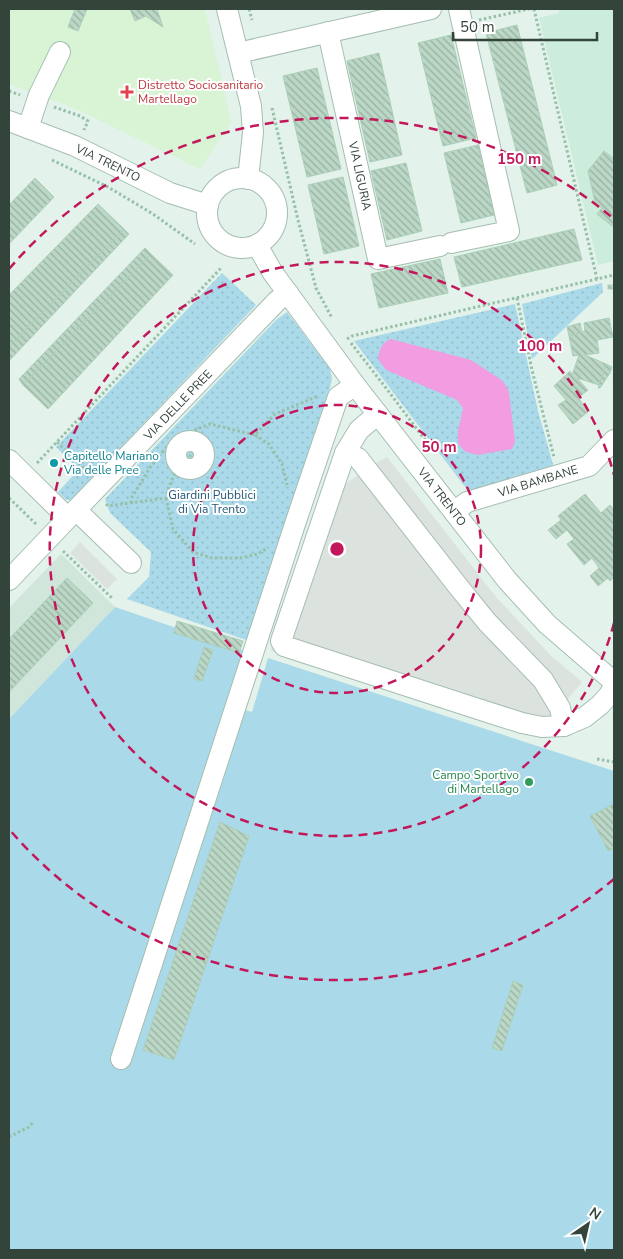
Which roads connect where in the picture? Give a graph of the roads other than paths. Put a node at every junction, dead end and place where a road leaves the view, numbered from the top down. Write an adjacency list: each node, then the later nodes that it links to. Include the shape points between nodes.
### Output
1 (227, 9): 6 (street)
2 (431, 9): 4 (street)
3 (459, 9): 4 (street, VIA LIGURIA, via 510,231 378,259)
4 (328, 32): 6 (street)
5 (60, 52): 8 (street)
6 (238, 52): 9 (street, via 251,106 253,133)
7 (9, 121): 8 (street, VIA TRENTO)
8 (28, 128): 10 (street, VIA TRENTO, via 75,146 170,193)
9 (248, 179): 10 (street, via 225,182 212,194); 11 (street, via 267,189 277,209 273,230)
10 (208, 205): 11 (street, via 211,230 223,243 240,248)
11 (257, 245): 12 (street, VIA TRENTO)
12 (288, 293): 13 (street, VIA TRENTO); 19 (street, VIA DELLE PREE)
13 (355, 385): 14 (street, VIA TRENTO); 25 (street, via 338,397)
14 (378, 414): 16 (street, via 359,430); 18 (street, VIA TRENTO)
15 (614, 440): 18 (street, VIA BAMBANE, via 589,466 467,502)
16 (345, 453): 24 (street, via 358,458 487,622 543,680 560,708); 24 (street, via 281,641 284,646 522,723 542,727)
17 (9, 460): 19 (street)
18 (454, 512): 22 (street, VIA TRENTO, via 507,580 547,624)
19 (72, 514): 20 (street); 21 (street, VIA DELLE PREE)
20 (131, 563)
21 (9, 580)
22 (614, 682)
23 (614, 686): 24 (street, via 600,705 585,717)
24 (564, 726)
25 (121, 1060)

